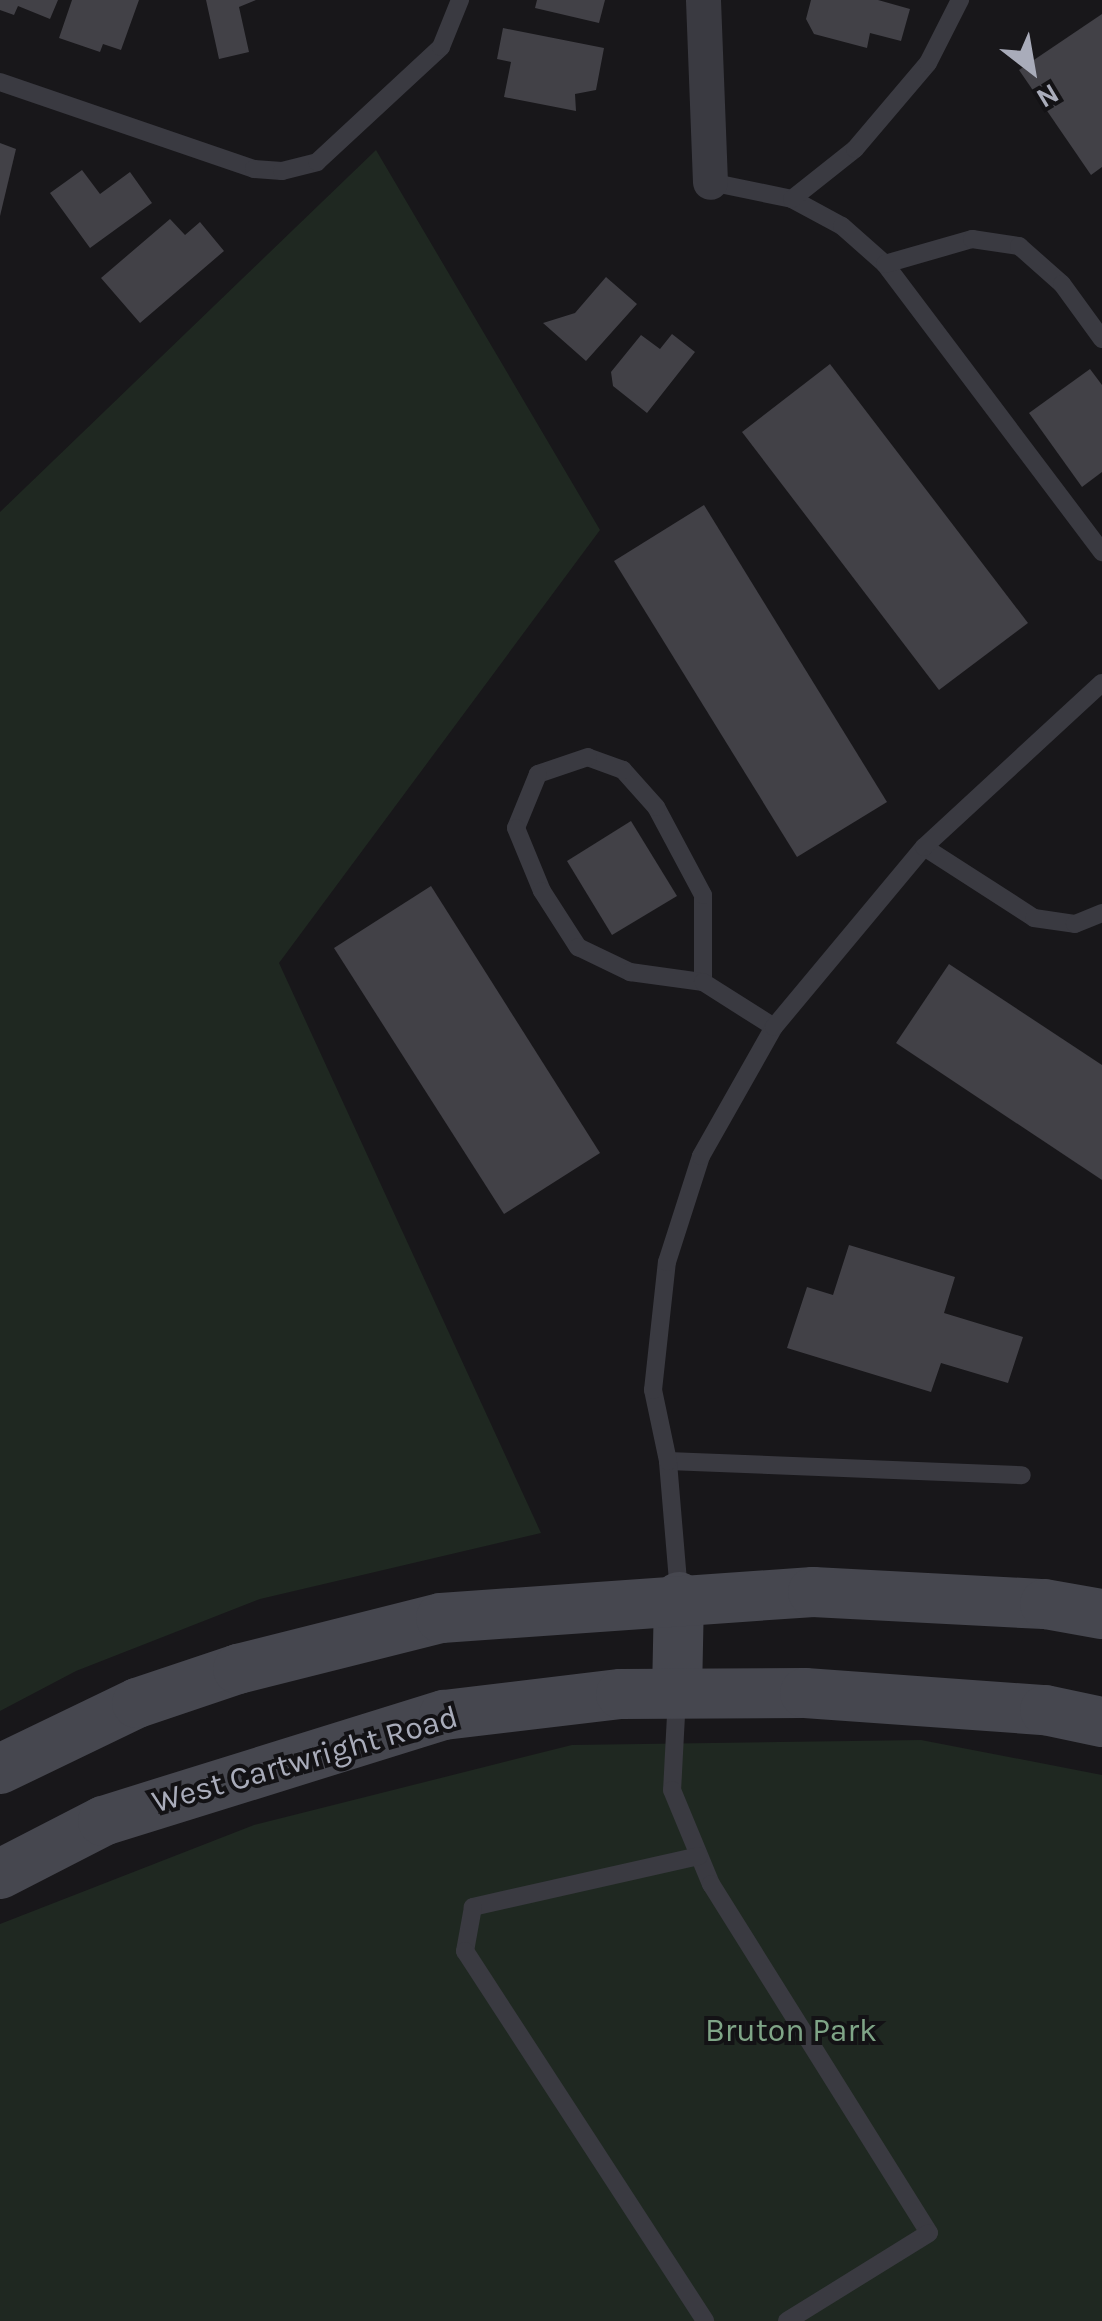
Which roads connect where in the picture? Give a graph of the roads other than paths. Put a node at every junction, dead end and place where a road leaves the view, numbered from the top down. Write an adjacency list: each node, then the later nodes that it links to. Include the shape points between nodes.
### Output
1 (460, 0): 4 (lane, via 441,47 317,162 282,172 254,169)
2 (702, 0): 5 (street)
3 (960, 0): 6 (lane, via 916,78 855,149)
4 (0, 82)
5 (710, 182): 6 (lane)
6 (792, 199): 7 (lane, via 842,226)
7 (885, 264): 8 (lane, via 972,239 1019,246 1062,284); 9 (lane)
8 (1102, 339)
9 (1102, 552)
10 (1102, 684): 11 (lane)
11 (924, 848): 12 (lane, via 1034,918 1075,924); 14 (lane)
12 (1102, 913)
13 (703, 982): 13 (lane, via 630,972 578,947 542,891 516,828 538,774 588,756 623,770 656,807 703,895); 14 (lane)
14 (774, 1027): 15 (lane, via 702,1156 667,1262 653,1390)
15 (668, 1461): 16 (lane); 17 (lane)
16 (1022, 1475)
17 (679, 1597): 18 (main road, via 814,1592 1045,1604); 19 (main road); 21 (main road, via 441,1618 238,1669 137,1703)
18 (1102, 1614)
19 (677, 1693): 20 (main road, West Cartwright Road, via 824,1694 1044,1710); 22 (lane, via 672,1790); 23 (main road, West Cartwright Road, via 444,1715 103,1822)
20 (1102, 1722)
21 (0, 1769)
22 (699, 1856): 24 (lane, via 473,1906 465,1951); 25 (lane, via 929,2233)
23 (0, 1874)
24 (705, 2321)
25 (788, 2321)

